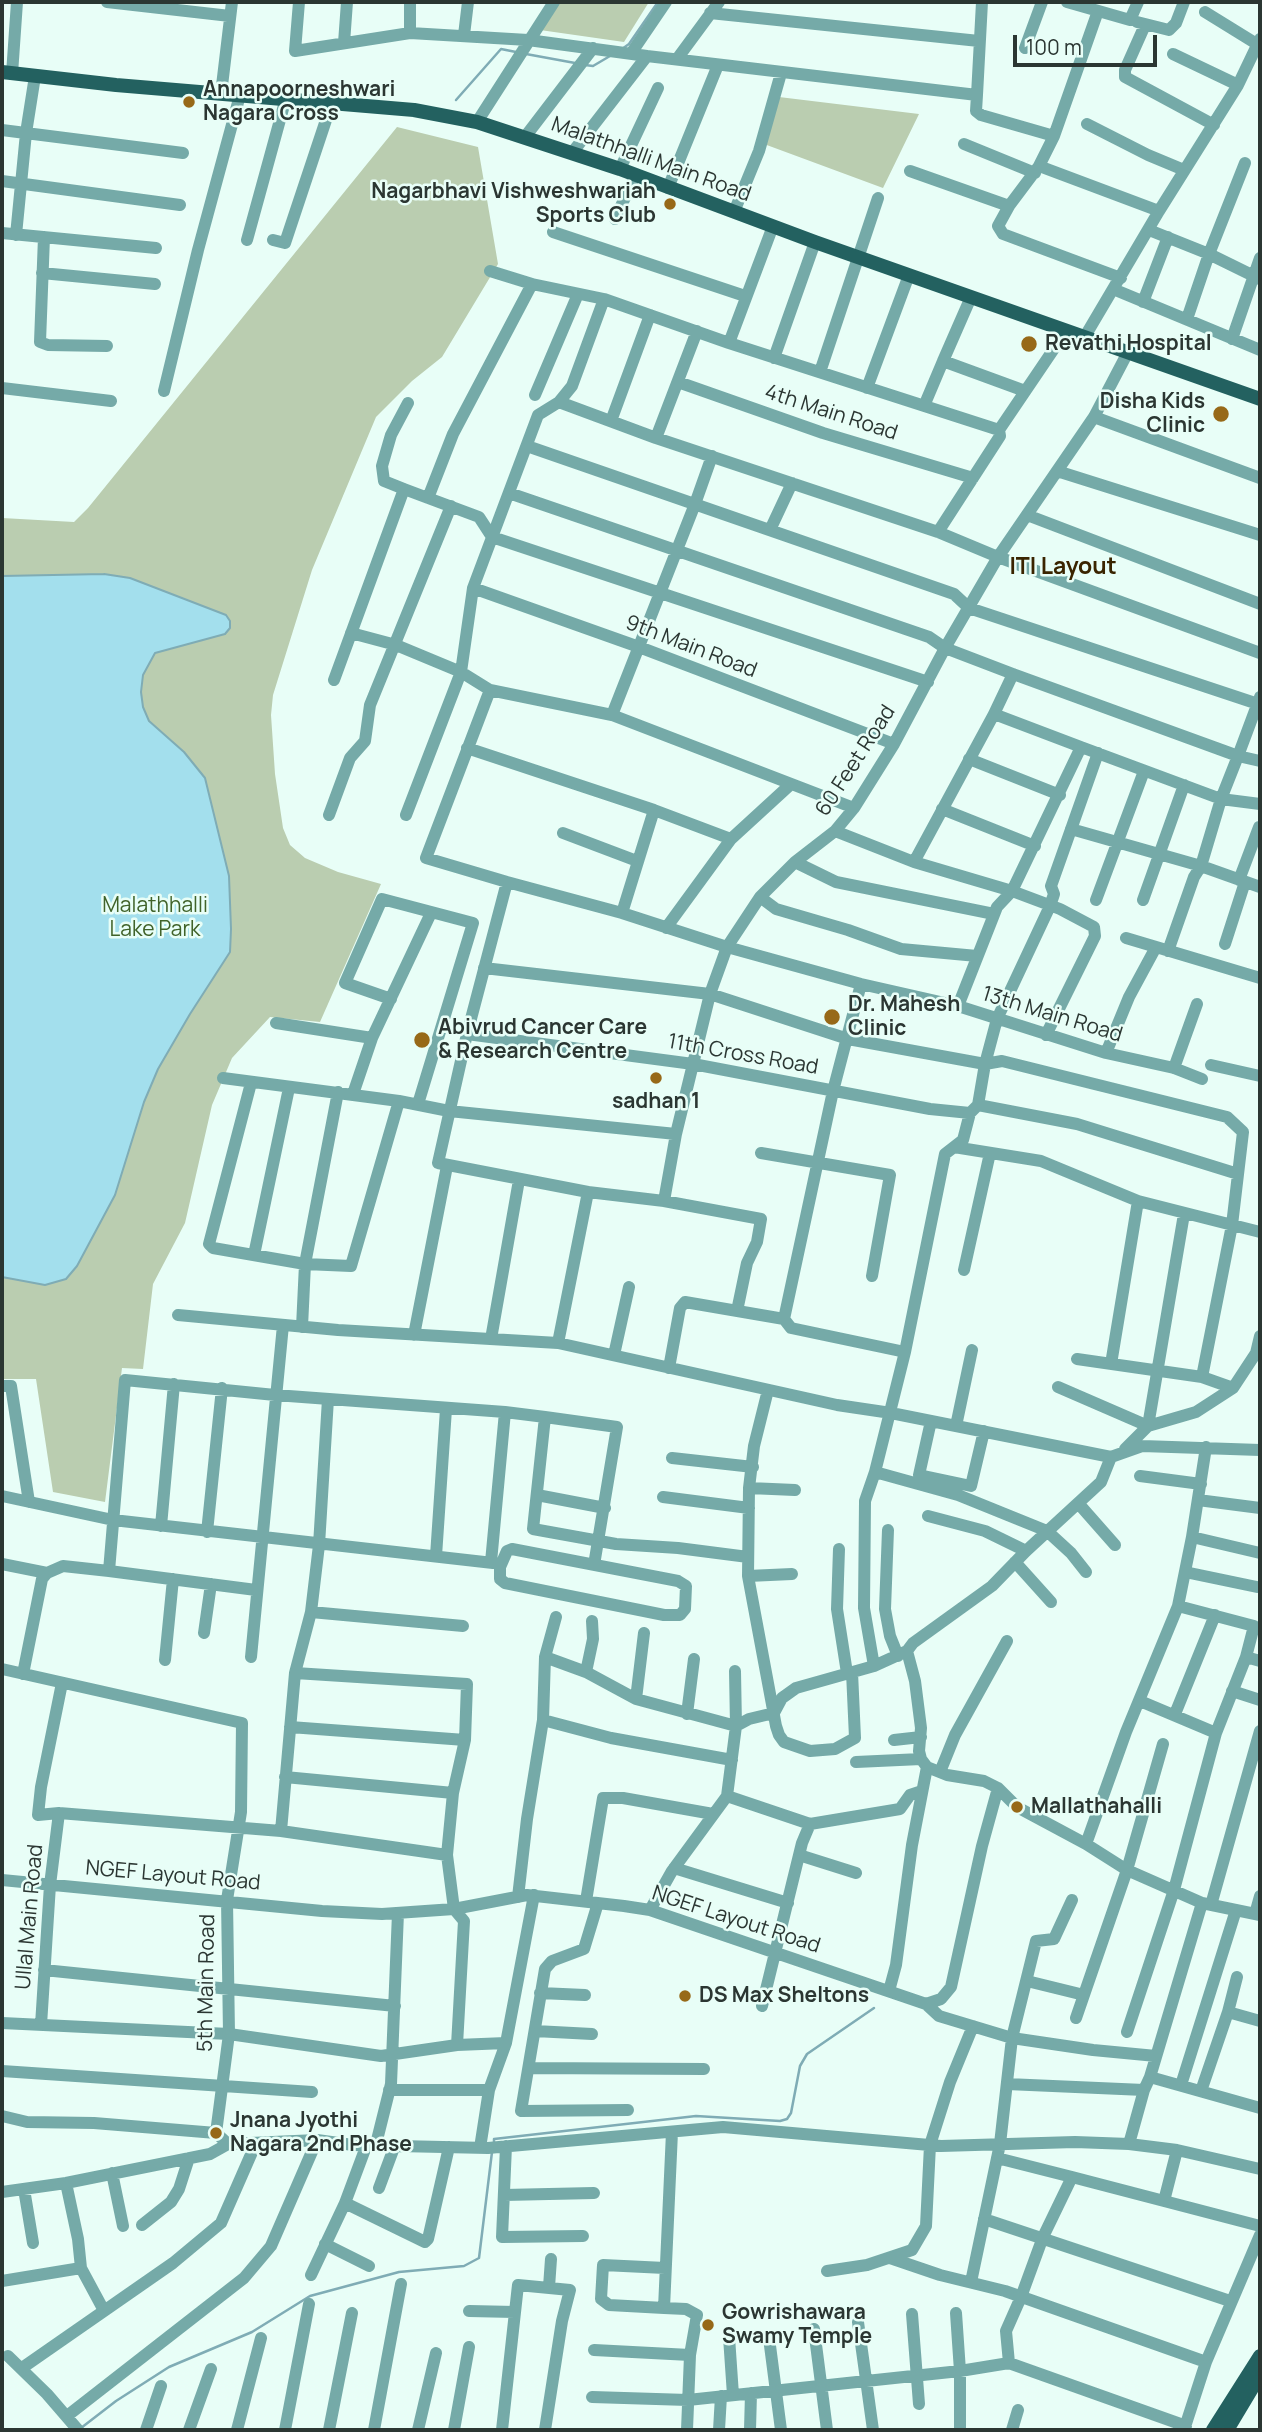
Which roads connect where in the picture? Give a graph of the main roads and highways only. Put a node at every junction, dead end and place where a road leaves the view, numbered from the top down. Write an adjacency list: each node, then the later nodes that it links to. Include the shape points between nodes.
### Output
1 (7, 73): 2 (main road, Malathhalli Main Road, via 414,110 477,122)
2 (1260, 399)
3 (1260, 2356): 5 (main road)
4 (1260, 2375): 6 (main road)
5 (1213, 2430)
6 (1227, 2430)

